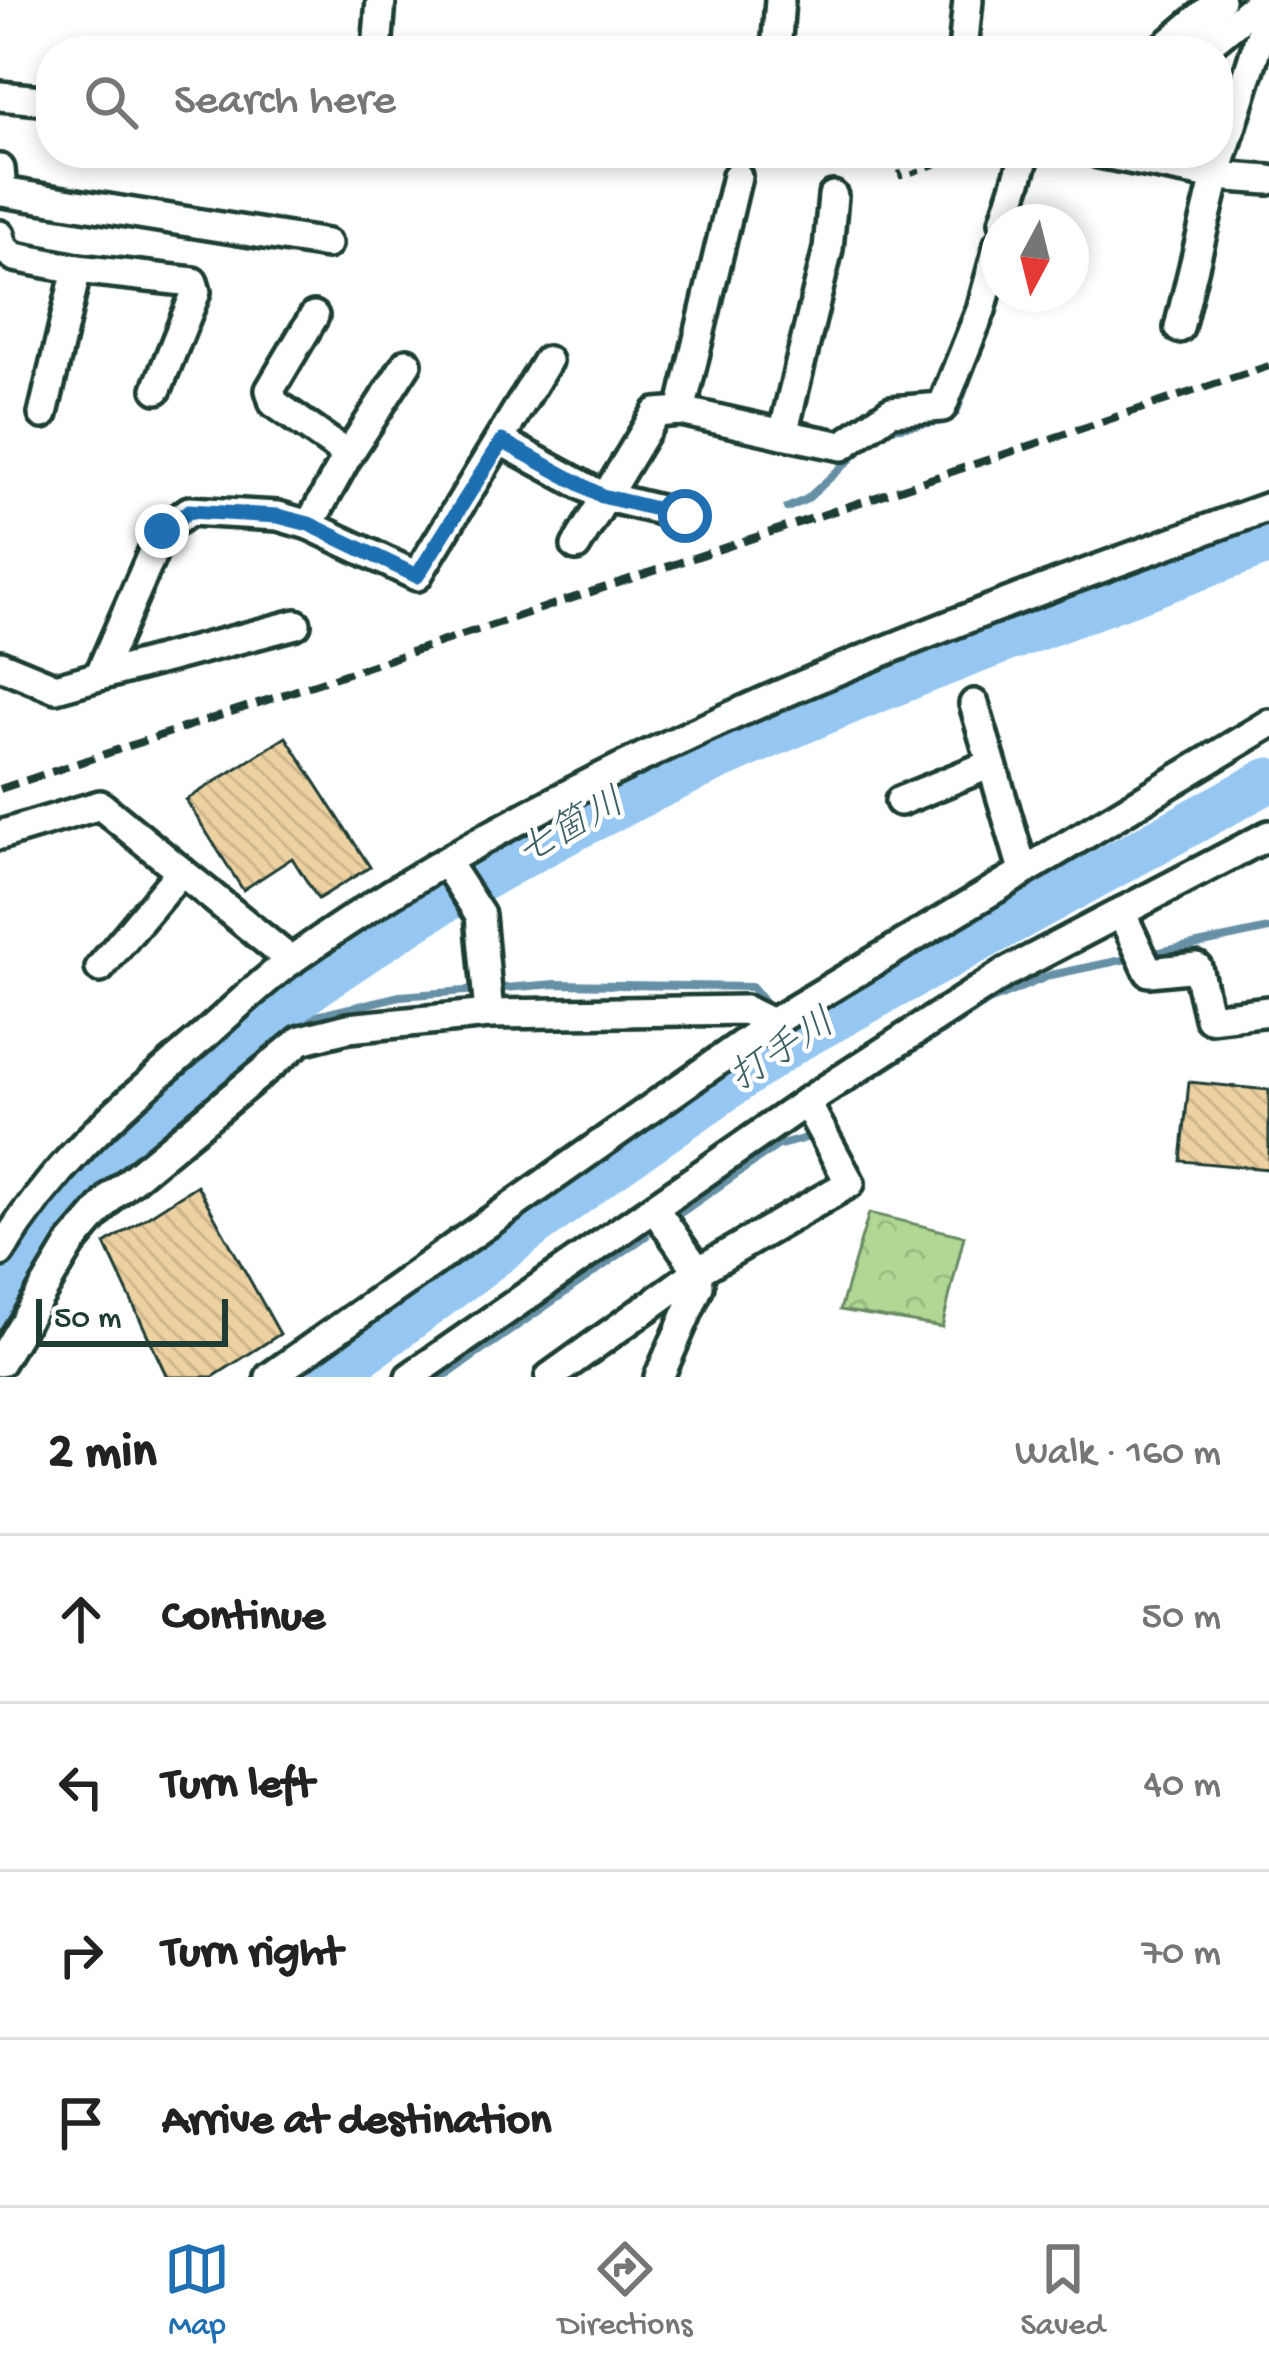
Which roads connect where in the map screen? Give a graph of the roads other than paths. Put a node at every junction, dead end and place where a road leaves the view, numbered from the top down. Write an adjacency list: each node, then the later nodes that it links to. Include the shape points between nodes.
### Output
1 (381, 0): 6 (street)
2 (780, 0): 7 (street)
3 (968, 0): 8 (street)
4 (1262, 0): 5 (street); 12 (street, via 1265,20)
5 (1223, 11): 9 (street)
6 (378, 36)
7 (777, 36)
8 (964, 36)
9 (1184, 36)
10 (0, 96): 11 (street)
11 (36, 100)
12 (1233, 122)
13 (1017, 168): 21 (street)
14 (1175, 168): 17 (street)
15 (1219, 168): 17 (street)
16 (737, 176): 31 (street)
17 (1216, 176): 18 (street); 27 (street)
18 (1269, 180)
19 (1, 181): 22 (street); 23 (street)
20 (833, 196): 33 (street, via 828,249)
21 (1008, 204)
22 (0, 234): 24 (street, via 15,257)
23 (327, 244)
24 (77, 269): 30 (street, via 193,283); 32 (street)
25 (981, 307): 33 (street, via 942,407 891,410 842,446)
26 (314, 316): 35 (street, via 270,391 274,403)
27 (1179, 328)
28 (547, 362): 34 (street)
29 (407, 363): 35 (street)
30 (157, 389)
31 (681, 411): 33 (street); 36 (street, via 656,413)
32 (43, 414)
33 (783, 434)
34 (502, 441): 36 (street); 39 (street, via 417,576)
35 (348, 454): 39 (street)
36 (602, 496): 38 (street); 40 (street)
37 (1269, 507): 50 (street, via 672,742)
38 (685, 516)
39 (309, 524): 43 (street, via 189,511 162,531)
40 (576, 546)
41 (296, 624): 43 (street)
42 (0, 665): 43 (street, via 56,688)
43 (99, 676)
44 (974, 704): 46 (street)
45 (1269, 724): 51 (street)
46 (991, 764): 47 (street); 51 (street)
47 (900, 801)
48 (0, 835): 52 (street, via 100,805)
49 (1269, 835): 53 (street)
50 (446, 863): 54 (street); 57 (street, via 480,915)
51 (1023, 870): 58 (street)
52 (181, 871): 54 (street); 55 (street)
53 (1120, 913): 56 (street, via 1150,972 1197,967 1209,1018); 59 (street, via 1005,973)
54 (291, 961): 61 (street, via 79,1143)
55 (100, 968)
56 (1269, 1011)
57 (489, 1013): 58 (street, via 746,1010); 63 (street, via 301,1040 112,1196 71,1244)
58 (772, 1023): 64 (street)
59 (806, 1102): 60 (street); 62 (street, via 850,1183)
60 (654, 1208): 62 (street); 65 (street)
61 (0, 1252)
62 (698, 1271): 66 (street); 67 (street, via 699,1286)
63 (0, 1362)
64 (270, 1377)
65 (410, 1377)
66 (550, 1377)
67 (659, 1377)

